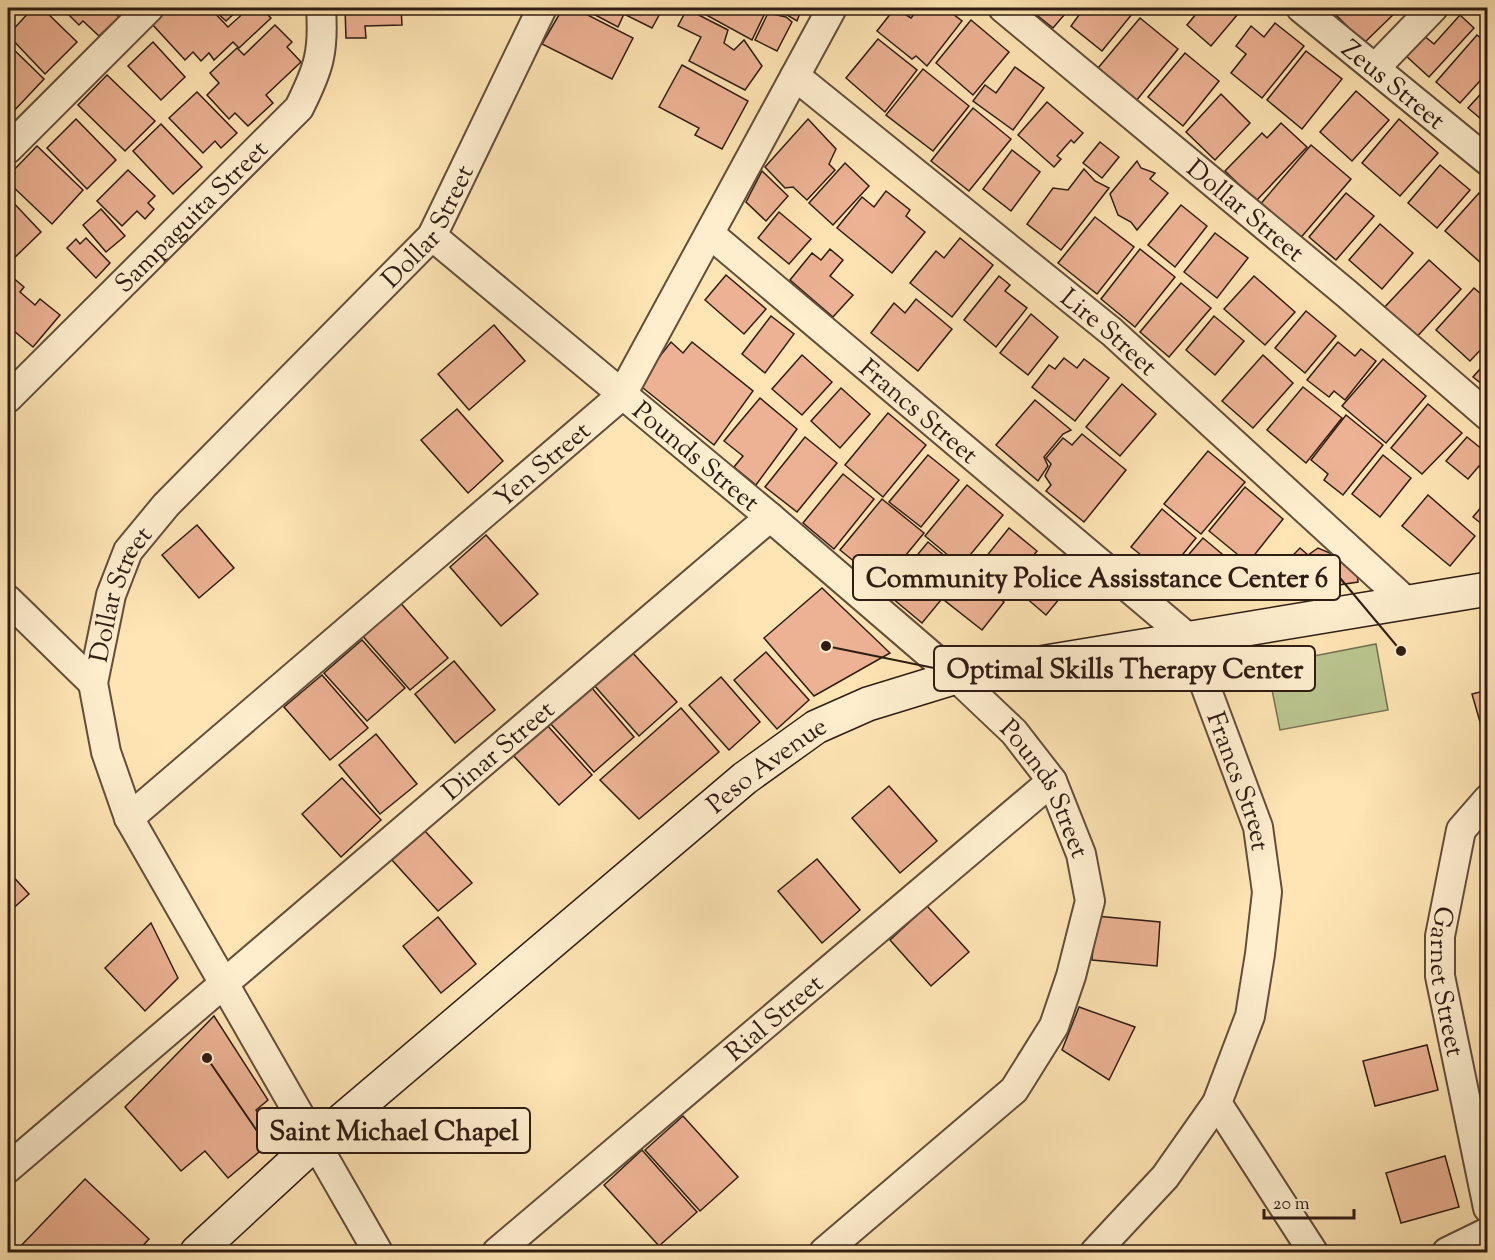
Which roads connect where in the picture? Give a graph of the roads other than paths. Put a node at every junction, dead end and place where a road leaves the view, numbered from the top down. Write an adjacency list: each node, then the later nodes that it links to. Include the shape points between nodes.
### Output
1 (149, 8): 10 (street)
2 (321, 8): 15 (street, Sampaguita Street, via 323,33 318,70 299,108)
3 (542, 8): 13 (street, Dollar Street)
4 (832, 8): 9 (street, Yen Street)
5 (1003, 8): 16 (street, Dollar Street)
6 (1301, 8): 8 (street, Zeus Street)
7 (1433, 8): 8 (street)
8 (1376, 68): 11 (street, Zeus Street)
9 (795, 76): 12 (street, Yen Street); 20 (street, Lire Street, via 1112,332)
10 (8, 149)
11 (1488, 161)
12 (710, 234): 14 (street, Yen Street); 21 (street, Francs Street)
13 (432, 236): 14 (street, Pounds Street); 23 (street, Dollar Street, via 166,505 128,551 111,595)
14 (621, 396): 17 (street, Pounds Street); 26 (street, Yen Street)
15 (8, 398)
16 (1488, 416)
17 (770, 517): 22 (street, Pounds Street); 27 (street, Dinar Street)
18 (1488, 589): 20 (street, Peso Avenue)
19 (8, 600): 23 (street)
20 (1409, 604): 21 (street, Peso Avenue)
21 (1187, 637): 22 (street, Peso Avenue); 28 (street, Francs Street, via 1258,827 1268,892 1250,1016)
22 (956, 677): 24 (street, Pounds Street, via 1014,732); 29 (street, Peso Avenue, via 868,704 816,727 745,778)
23 (93, 683): 26 (street, Dollar Street, via 106,752)
24 (1052, 781): 35 (street, Rial Street); 36 (street, Pounds Street, via 1081,854 1090,902 1054,1026 1014,1090)
25 (1488, 799): 31 (street, Garnet Street, via 1461,830 1440,936 1440,976)
26 (129, 818): 27 (street, Dollar Street)
27 (225, 984): 29 (street, Dollar Street); 30 (street, Dinar Street)
28 (1217, 1103): 37 (street, Francs Street, via 1165,1177); 38 (street)
29 (315, 1143): 33 (street, Peso Avenue); 34 (street, Dollar Street)
30 (8, 1168)
31 (1488, 1208)
32 (1488, 1232): 39 (street)
33 (197, 1252)
34 (378, 1252)
35 (498, 1252)
36 (824, 1252)
37 (1095, 1252)
38 (1313, 1252)
39 (1447, 1252)

